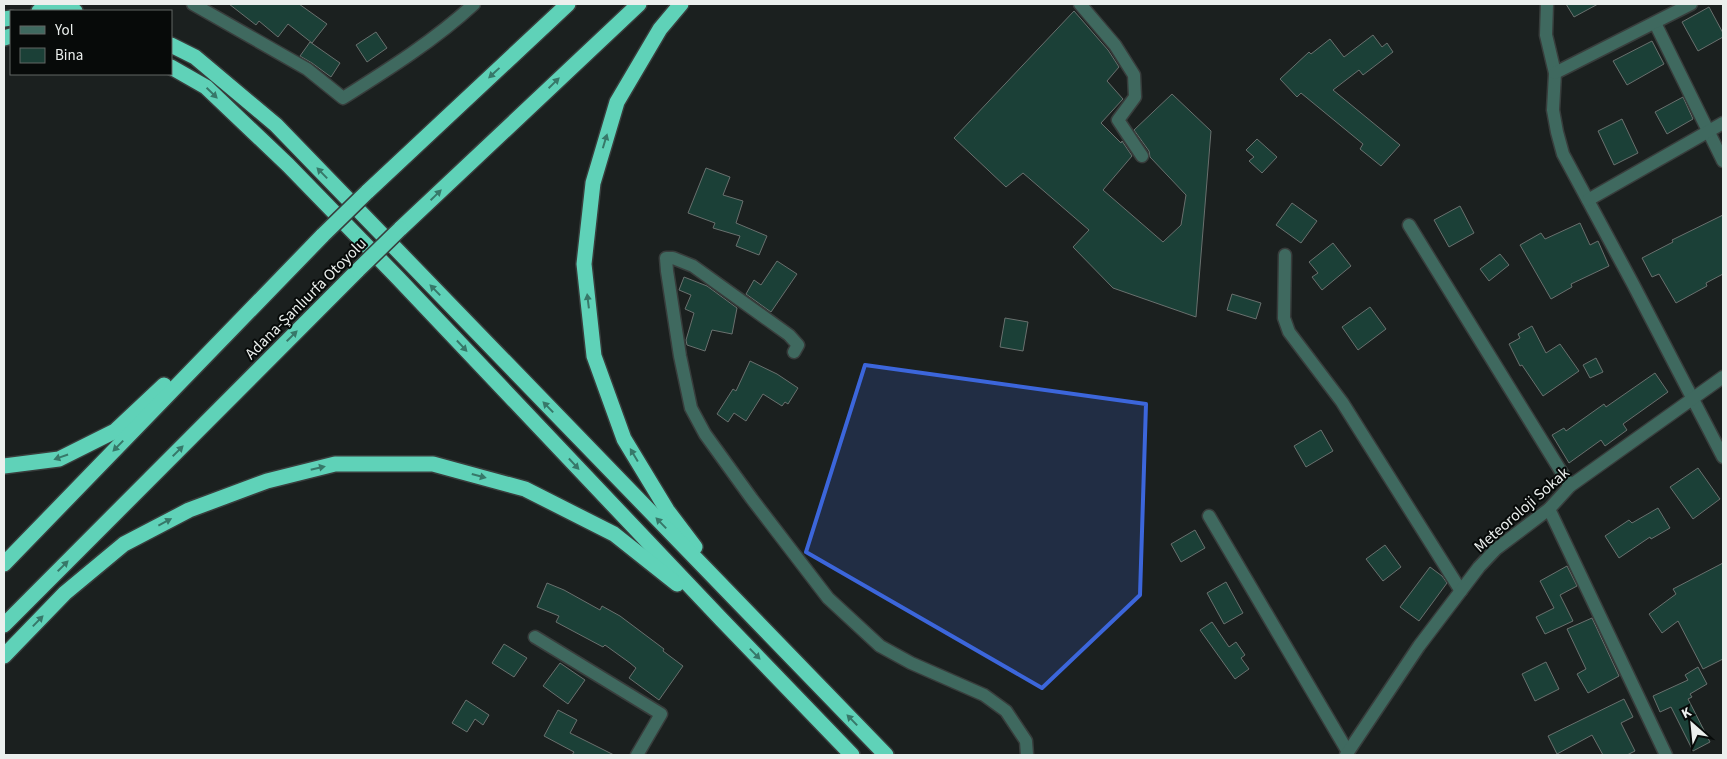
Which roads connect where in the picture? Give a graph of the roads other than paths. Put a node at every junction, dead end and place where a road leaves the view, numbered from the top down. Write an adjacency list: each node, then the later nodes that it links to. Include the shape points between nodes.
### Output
1 (193, 4): 12 (street, via 307,69 343,98)
2 (460, 4): 12 (street)
3 (474, 4): 12 (street)
4 (568, 4): 23 (highway, Adana-Şanlıurfa Otoyolu, one-way to 23, bridge)
5 (638, 4): 37 (highway, Adana-Şanlıurfa Otoyolu, one-way to 5, bridge, via 358,270)
6 (681, 4): 35 (highway, one-way to 6, via 667,510 624,439 594,356 584,264 593,183 617,102 660,29)
7 (1080, 4): 19 (street, via 1115,45 1134,75 1136,97 1118,120)
8 (1547, 4): 16 (street, via 1546,35)
9 (1691, 4): 13 (street)
10 (44, 10): 11 (highway, via 57,7)
11 (70, 10)
12 (456, 21)
13 (1655, 23): 16 (street); 18 (street)
14 (172, 45): 35 (highway, one-way to 14, via 276,125 196,57)
15 (172, 69): 36 (highway, one-way to 36, via 206,87 295,172)
16 (1555, 73): 21 (street, via 1553,110 1557,132 1563,154)
17 (1723, 123): 18 (street)
18 (1708, 132): 20 (street); 21 (street)
19 (1142, 156)
20 (1723, 161)
21 (1588, 200): 27 (street)
22 (1409, 225): 30 (street)
23 (323, 235): 29 (highway, one-way to 29, via 116,430 59,459); 33 (highway, Adana-Şanlıurfa Otoyolu, one-way to 33)
24 (1285, 255): 34 (street, via 1284,318 1289,332 1342,402)
25 (794, 352): 44 (street, via 798,345 789,335 693,266 666,258 691,408 710,442 828,598 880,646 984,695 1006,711 1026,741)
26 (1723, 378): 27 (street, Meteoroloji Sokak)
27 (1693, 400): 28 (street); 30 (street, Meteoroloji Sokak)
28 (1723, 457)
29 (4, 466)
30 (1570, 486): 31 (street, Meteoroloji Sokak)
31 (1549, 509): 34 (street, Meteoroloji Sokak, via 1496,549); 45 (street)
32 (1209, 516): 40 (street)
33 (4, 564)
34 (1461, 591): 40 (street, Meteoroloji Sokak, via 1419,646)
35 (731, 596): 43 (highway, one-way to 35)
36 (721, 619): 39 (highway, one-way to 36, via 65,593 124,544 189,510 267,481 335,464 433,464 525,488 614,534); 42 (highway, one-way to 42)
37 (4, 625)
38 (535, 637): 41 (street, via 662,714)
39 (4, 656)
40 (1347, 754)
41 (637, 755)
42 (852, 755)
43 (886, 755)
44 (1027, 755)
45 (1666, 755)

